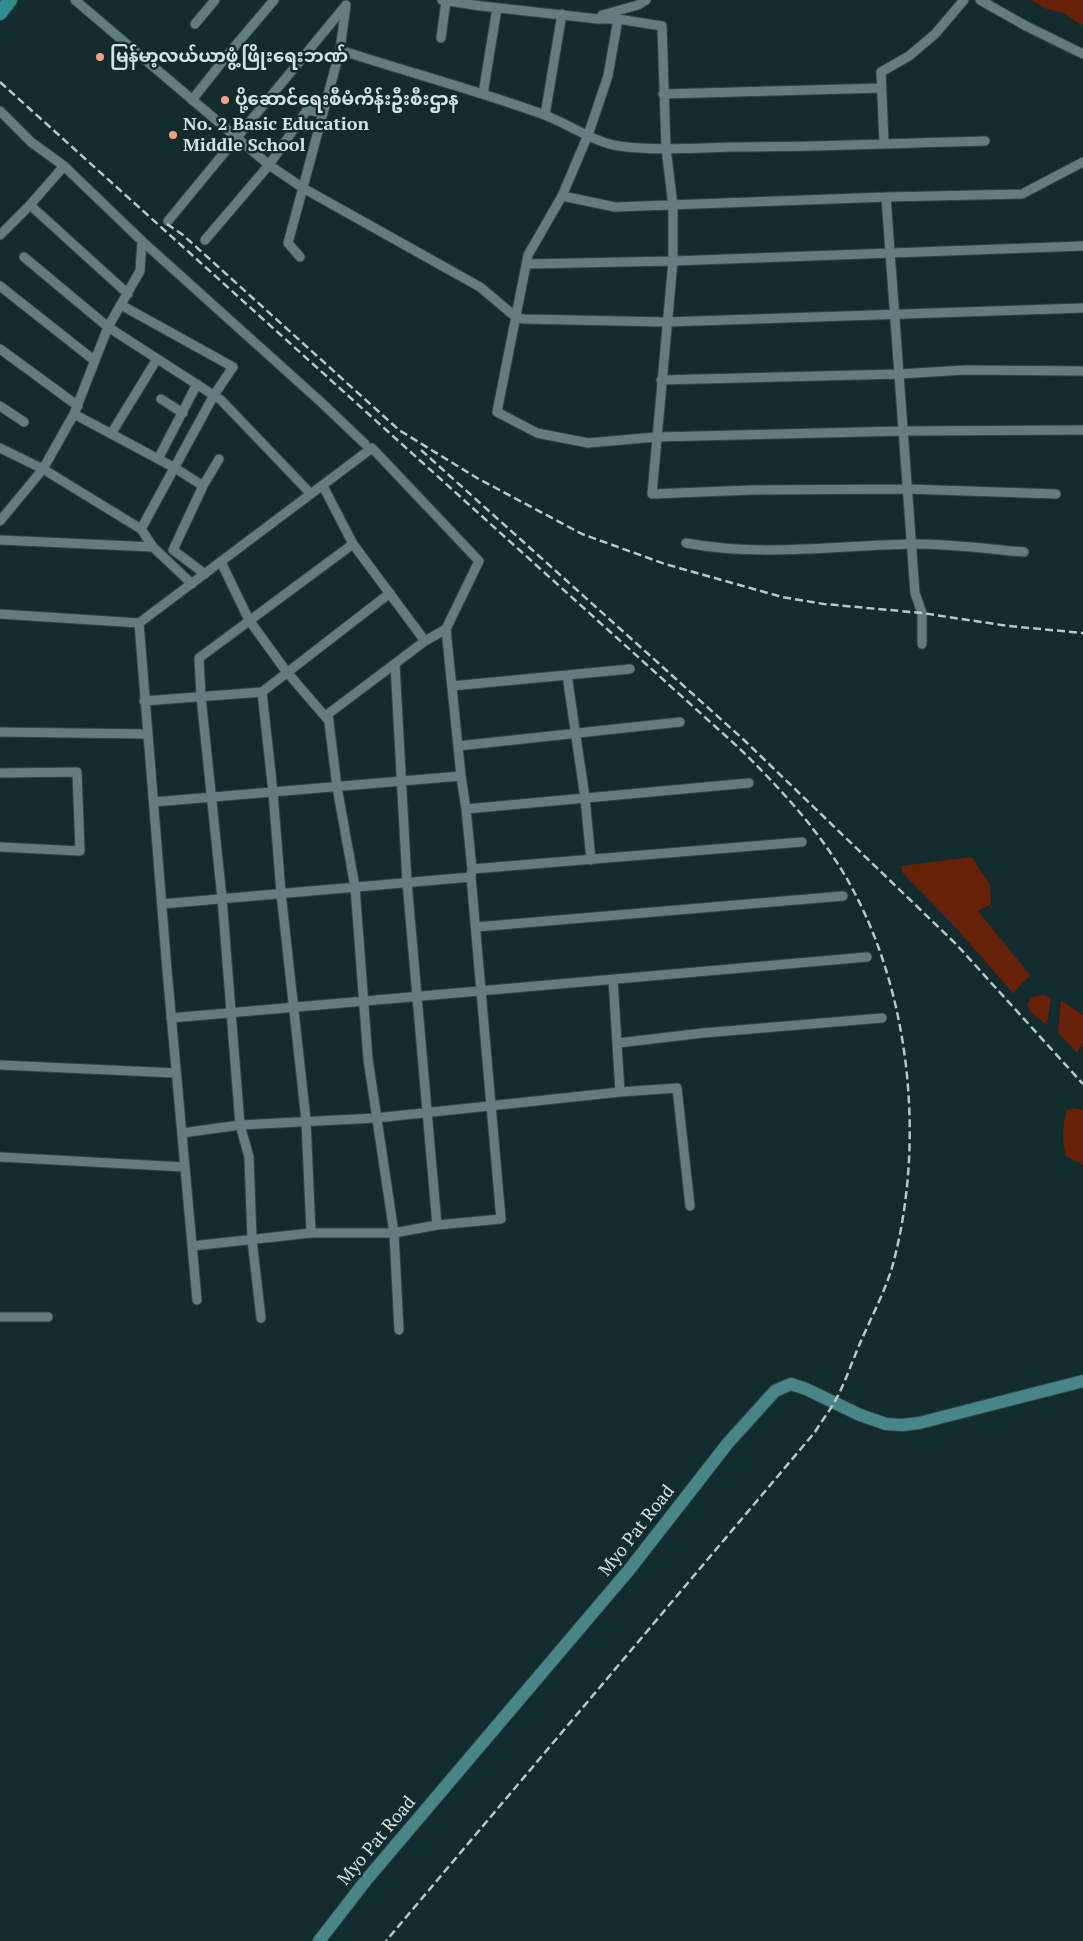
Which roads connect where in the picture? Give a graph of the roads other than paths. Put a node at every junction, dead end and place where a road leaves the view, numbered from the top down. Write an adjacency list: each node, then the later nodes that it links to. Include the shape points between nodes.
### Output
1 (10, 0): 11 (main road)
2 (75, 0): 22 (street)
3 (215, 0): 15 (street)
4 (274, 0): 22 (street)
5 (444, 0): 10 (street); 16 (street)
6 (646, 0): 13 (street, via 602,14)
7 (964, 0): 19 (street, via 935,34 909,56 882,72)
8 (980, 0): 18 (street)
9 (346, 3): 17 (street); 27 (street)
10 (497, 8): 12 (street); 20 (street)
11 (0, 13)
12 (562, 14): 13 (street); 25 (street)
13 (598, 19): 14 (street)
14 (618, 19): 21 (street, via 662,26); 26 (street, via 608,76)
15 (195, 24)
16 (441, 38)
17 (340, 50): 20 (street); 24 (street)
18 (1083, 54)
19 (882, 88): 21 (street); 29 (street)
20 (483, 94): 25 (street)
21 (664, 94): 30 (street)
22 (192, 100): 27 (street)
23 (0, 112): 33 (street, via 31,142)
24 (323, 113): 32 (street, via 306,110); 34 (street)
25 (545, 115): 26 (street)
26 (588, 136): 30 (street, via 618,146); 35 (street)
27 (237, 138): 32 (street); 39 (street)
28 (985, 141): 29 (street)
29 (884, 143): 30 (street)
30 (666, 148): 38 (street)
31 (1083, 162): 36 (street, via 1022,194)
32 (269, 165): 34 (street); 41 (street)
33 (64, 166): 37 (street); 42 (street)
34 (303, 188): 46 (street, via 288,243); 54 (street, via 480,287)
35 (562, 196): 38 (street, via 615,207); 48 (street)
36 (886, 197): 38 (street); 44 (street)
37 (30, 205): 40 (street); 50 (street)
38 (673, 206): 47 (street)
39 (168, 221)
40 (0, 235)
41 (205, 240)
42 (142, 241): 50 (street, via 140,271); 74 (street)
43 (1083, 246): 44 (street)
44 (891, 254): 47 (street); 53 (street)
45 (24, 257): 56 (street)
46 (300, 257)
47 (673, 261): 48 (street); 55 (street)
48 (526, 264): 54 (street)
49 (0, 286): 59 (street)
50 (128, 294): 51 (street)
51 (121, 306): 56 (street); 64 (street, via 233,367)
52 (1083, 308): 53 (street)
53 (894, 315): 55 (street); 61 (street)
54 (517, 318): 55 (street); 73 (street, via 497,412 537,432 588,444)
55 (666, 322): 62 (street)
56 (108, 327): 58 (street); 59 (street)
57 (0, 349): 67 (street)
58 (157, 358): 63 (street); 72 (street)
59 (95, 361): 67 (street)
60 (1083, 371): 61 (street, via 965,370)
61 (899, 374): 62 (street); 71 (street)
62 (661, 380): 73 (street)
63 (198, 384): 64 (street); 68 (street)
64 (214, 395): 79 (street); 83 (street)
65 (161, 399): 68 (street)
66 (0, 406): 69 (street)
67 (76, 410): 72 (street); 78 (street)
68 (182, 413): 76 (street)
69 (24, 422)
70 (1083, 430): 71 (street)
71 (903, 431): 73 (street); 82 (street)
72 (111, 434): 76 (street)
73 (656, 437): 82 (street, via 652,494)
74 (365, 444)
75 (0, 448): 78 (street)
76 (158, 459): 79 (street)
77 (219, 459): 80 (street)
78 (43, 468): 85 (street); 86 (street)
79 (175, 468): 80 (street); 86 (street)
80 (203, 486): 94 (street, via 173,550)
81 (323, 486): 83 (street); 89 (street); 100 (street, via 372,448 479,561)
82 (907, 489): 84 (street); 90 (street)
83 (311, 494): 93 (street)
84 (1056, 494)
85 (0, 521)
86 (141, 529): 91 (street)
87 (0, 540): 91 (street)
88 (686, 543): 90 (street, via 714,548 784,551)
89 (353, 544): 96 (street); 98 (street)
90 (913, 544): 92 (street); 102 (street, via 916,594 922,613)
91 (153, 547): 95 (street)
92 (1024, 552)
93 (221, 562): 94 (street); 98 (street)
94 (205, 574): 95 (street)
95 (192, 584): 99 (street)
96 (390, 593): 101 (street); 105 (street)
97 (0, 614): 99 (street)
98 (249, 620): 105 (street); 109 (street, via 199,658)
99 (139, 623): 110 (street)
100 (446, 629): 101 (street); 107 (street)
101 (425, 641): 103 (street)
102 (922, 644)
103 (395, 664): 111 (street, via 328,714); 119 (street)
104 (630, 669): 106 (street)
105 (286, 671): 108 (street); 111 (street)
106 (567, 675): 107 (street); 114 (street)
107 (452, 686): 116 (street)
108 (262, 692): 109 (street); 122 (street)
109 (201, 697): 110 (street); 123 (street)
110 (144, 701): 115 (street)
111 (329, 721): 121 (street)
112 (680, 722): 114 (street)
113 (0, 732): 115 (street)
114 (575, 733): 116 (street); 124 (street)
115 (147, 734): 125 (street)
116 (458, 746): 118 (street)
117 (0, 773): 128 (street, via 77,772 80,851)
118 (461, 776): 119 (street); 126 (street)
119 (400, 781): 121 (street); 131 (street)
120 (749, 783): 124 (street)
121 (336, 787): 122 (street); 132 (street)
122 (273, 792): 123 (street); 133 (street)
123 (213, 798): 125 (street); 135 (street)
124 (585, 798): 126 (street); 129 (street)
125 (154, 802): 136 (street)
126 (466, 809): 130 (street)
127 (802, 842): 129 (street)
128 (0, 847)
129 (591, 860): 130 (street)
130 (472, 873): 131 (street); 137 (street)
131 (407, 882): 132 (street); 141 (street)
132 (356, 887): 133 (street); 142 (street)
133 (281, 893): 135 (street); 143 (street)
134 (843, 896): 137 (street)
135 (222, 898): 136 (street); 144 (street)
136 (162, 904): 145 (street)
137 (476, 927): 140 (street)
138 (867, 957): 139 (street)
139 (613, 979): 140 (street); 147 (street)
140 (482, 991): 141 (street); 151 (street)
141 (416, 996): 142 (street); 152 (street)
142 (364, 1001): 143 (street); 153 (street)
143 (293, 1007): 144 (street); 154 (street)
144 (231, 1012): 145 (street); 155 (street)
145 (171, 1018): 149 (street)
146 (882, 1018): 147 (street)
147 (618, 1043): 150 (street)
148 (0, 1065): 149 (street)
149 (176, 1073): 156 (street)
150 (620, 1092): 151 (street); 159 (street, via 677,1088)
151 (491, 1107): 152 (street); 160 (street, via 501,1219)
152 (427, 1112): 153 (street); 160 (street)
153 (376, 1118): 154 (street); 161 (street)
154 (306, 1120): 155 (street); 162 (street)
155 (240, 1125): 156 (street); 163 (street, via 249,1157)
156 (182, 1133): 158 (street)
157 (0, 1157): 158 (street)
158 (184, 1167): 164 (street)
159 (690, 1206)
160 (437, 1225): 161 (street)
161 (394, 1232): 162 (street); 169 (street)
162 (311, 1233): 163 (street)
163 (252, 1240): 164 (street); 168 (street)
164 (192, 1246): 165 (street)
165 (197, 1300)
166 (0, 1317): 167 (street)
167 (48, 1317)
168 (261, 1318)
169 (399, 1330)
170 (1083, 1381): 171 (main road, Myo Pat Road, via 902,1425 886,1424 860,1415 791,1384 775,1391 728,1443 629,1570 367,1879)
171 (319, 1941)

